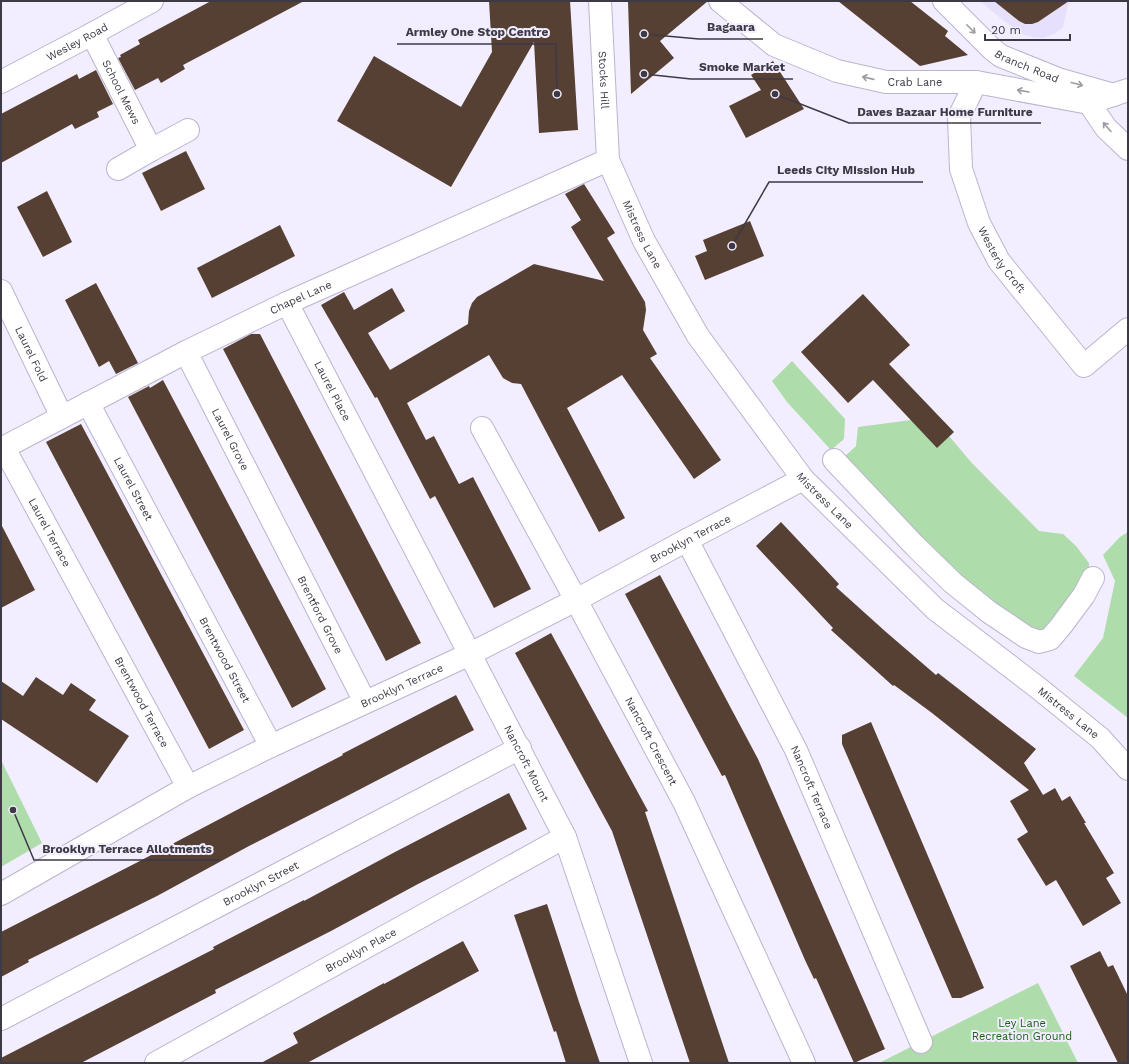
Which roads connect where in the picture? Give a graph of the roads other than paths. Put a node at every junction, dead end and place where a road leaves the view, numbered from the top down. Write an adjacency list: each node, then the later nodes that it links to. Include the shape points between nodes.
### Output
1 (152, 1): 5 (street, Wesley Road)
2 (600, 1): 14 (street, Stocks Hill)
3 (720, 1): 8 (street, Crab Lane, one-way to 3, via 886,82 837,71 774,45)
4 (944, 1): 6 (street, Branch Road, one-way to 6)
5 (92, 34): 7 (street, Wesley Road); 13 (street, School Mews)
6 (1002, 56): 8 (street, via 988,76); 9 (street, Branch Road, one-way to 9, via 1058,79)
7 (1, 82)
8 (976, 82): 10 (street, Crab Lane, one-way to 8); 18 (street, Westerly Croft, via 959,117 961,170 979,223 999,261 1084,366)
9 (1123, 96): 10 (street)
10 (1089, 103): 12 (street, one-way to 10, via 1106,128)
11 (188, 130): 13 (street)
12 (1128, 149)
13 (151, 150): 15 (street)
14 (608, 160): 17 (street, Chapel Lane); 26 (street, Mistress Lane, via 644,241 698,336)
15 (118, 169)
16 (1, 291): 21 (street, Laurel Fold)
17 (287, 303): 19 (street, Chapel Lane); 25 (street, Laurel Place)
18 (1128, 329)
19 (186, 352): 20 (street, Chapel Lane); 27 (street, Laurel Grove)
20 (88, 403): 21 (street, Chapel Lane); 29 (street, Laurel Street)
21 (62, 417): 23 (street, Chapel Lane)
22 (482, 428): 31 (street, Nancroft Crescent)
23 (2, 449): 32 (street, Laurel Terrace)
24 (834, 460): 30 (street, via 953,583 1026,637 1039,642 1050,639 1084,595)
25 (378, 478): 33 (street, Nancroft Mount)
26 (803, 479): 28 (street, Brooklyn Terrace); 37 (street, Mistress Lane, via 935,609 1100,738)
27 (276, 527): 34 (street, Brentford Grove)
28 (687, 540): 31 (street, Brooklyn Terrace); 42 (street, Nancroft Terrace, via 796,750)
29 (180, 574): 35 (street, Brentwood Street)
30 (1093, 578)
31 (576, 600): 33 (street, Brooklyn Terrace); 45 (street, Nancroft Crescent, via 684,802)
32 (96, 617): 38 (street, Brentwood Terrace)
33 (470, 654): 34 (street, Brooklyn Terrace); 36 (street, Nancroft Mount)
34 (365, 702): 35 (street, Brooklyn Terrace)
35 (271, 746): 38 (street, Brooklyn Terrace)
36 (520, 748): 39 (street, Nancroft Mount); 41 (street, Brooklyn Street)
37 (1128, 769)
38 (188, 787): 40 (street, Brooklyn Terrace)
39 (565, 837): 43 (street, Brooklyn Place); 44 (street, Nancroft Mount)
40 (1, 894)
41 (1, 1018)
42 (921, 1042)
43 (156, 1063)
44 (642, 1063)
45 (804, 1063)

